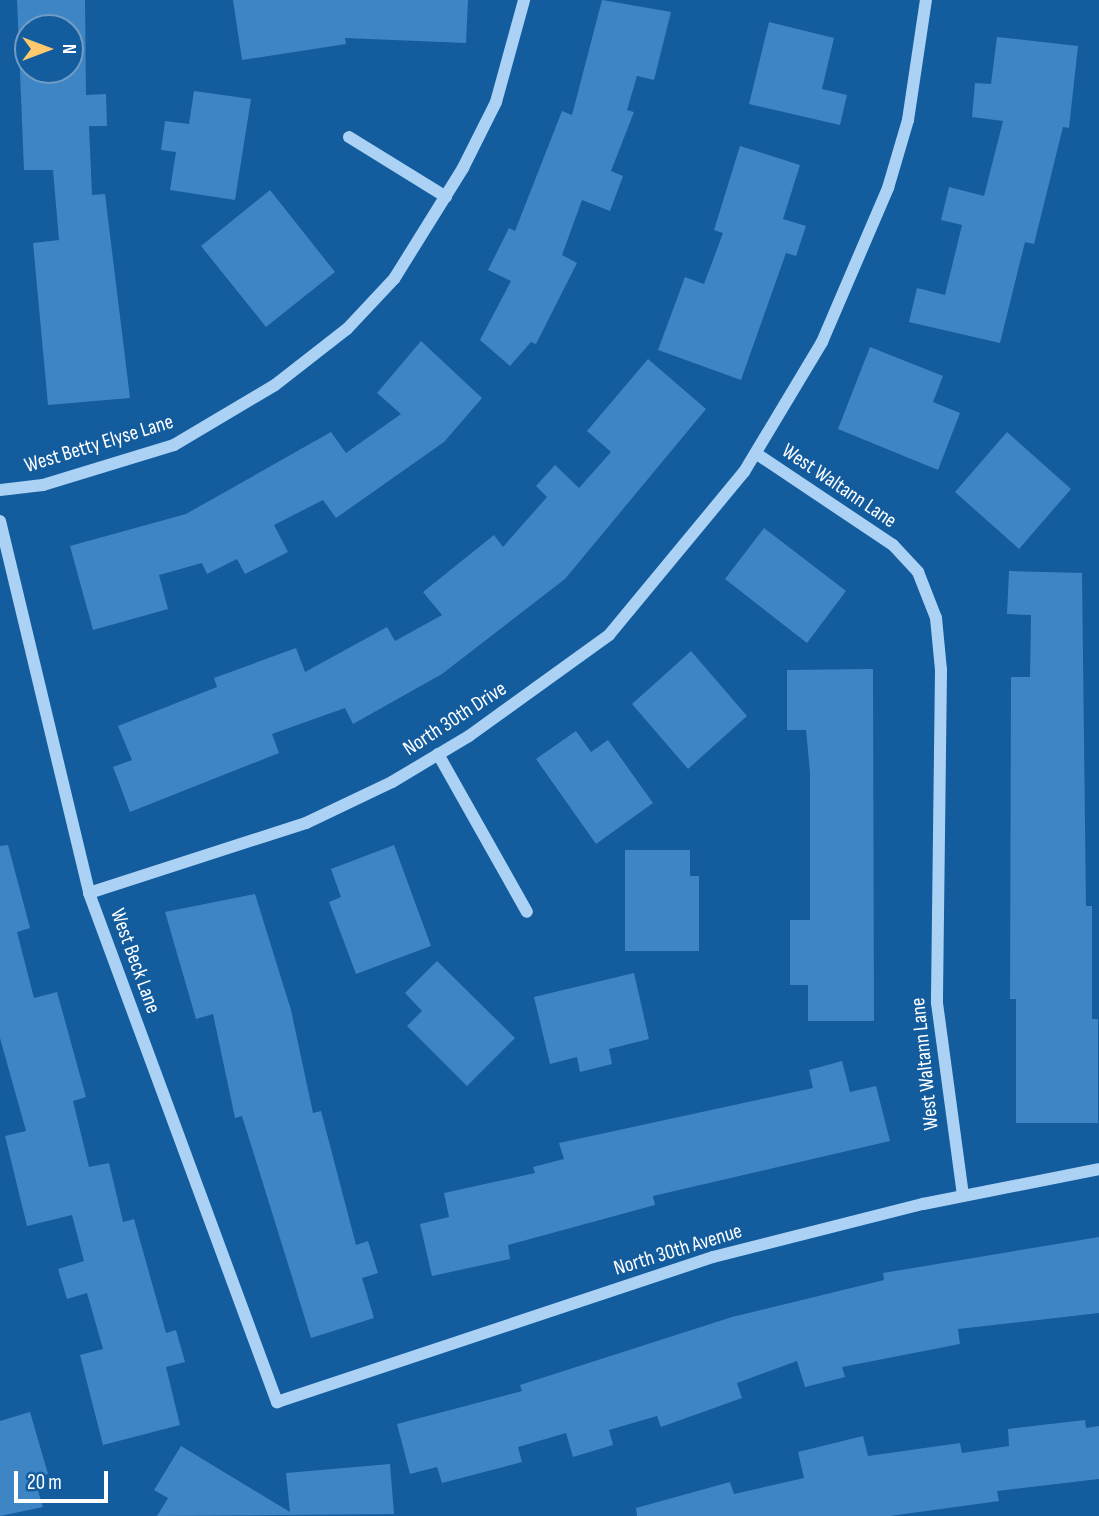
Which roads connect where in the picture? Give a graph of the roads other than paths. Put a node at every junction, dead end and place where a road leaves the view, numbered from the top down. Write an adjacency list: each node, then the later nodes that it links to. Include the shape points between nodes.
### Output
1 (524, 0): 4 (street, West Betty Elyse Lane, via 496,102)
2 (926, 0): 5 (street, West Waltann Lane, via 908,120 888,188 822,342)
3 (349, 137): 4 (street)
4 (446, 197): 6 (street, West Betty Elyse Lane, via 394,279 347,330 275,386 174,445 43,485)
5 (757, 454): 8 (street, North 30th Drive, via 609,635); 12 (street, West Waltann Lane, via 893,545 918,572 936,618 941,670 937,1003)
6 (0, 490)
7 (0, 521): 9 (street, West Beck Lane)
8 (438, 754): 9 (street, North 30th Drive, via 306,823); 10 (street)
9 (89, 893): 13 (street, West Beck Lane)
10 (527, 912)
11 (1099, 1169): 12 (street, North 30th Avenue)
12 (963, 1195): 13 (street, North 30th Avenue, via 713,1257)
13 (277, 1402)

